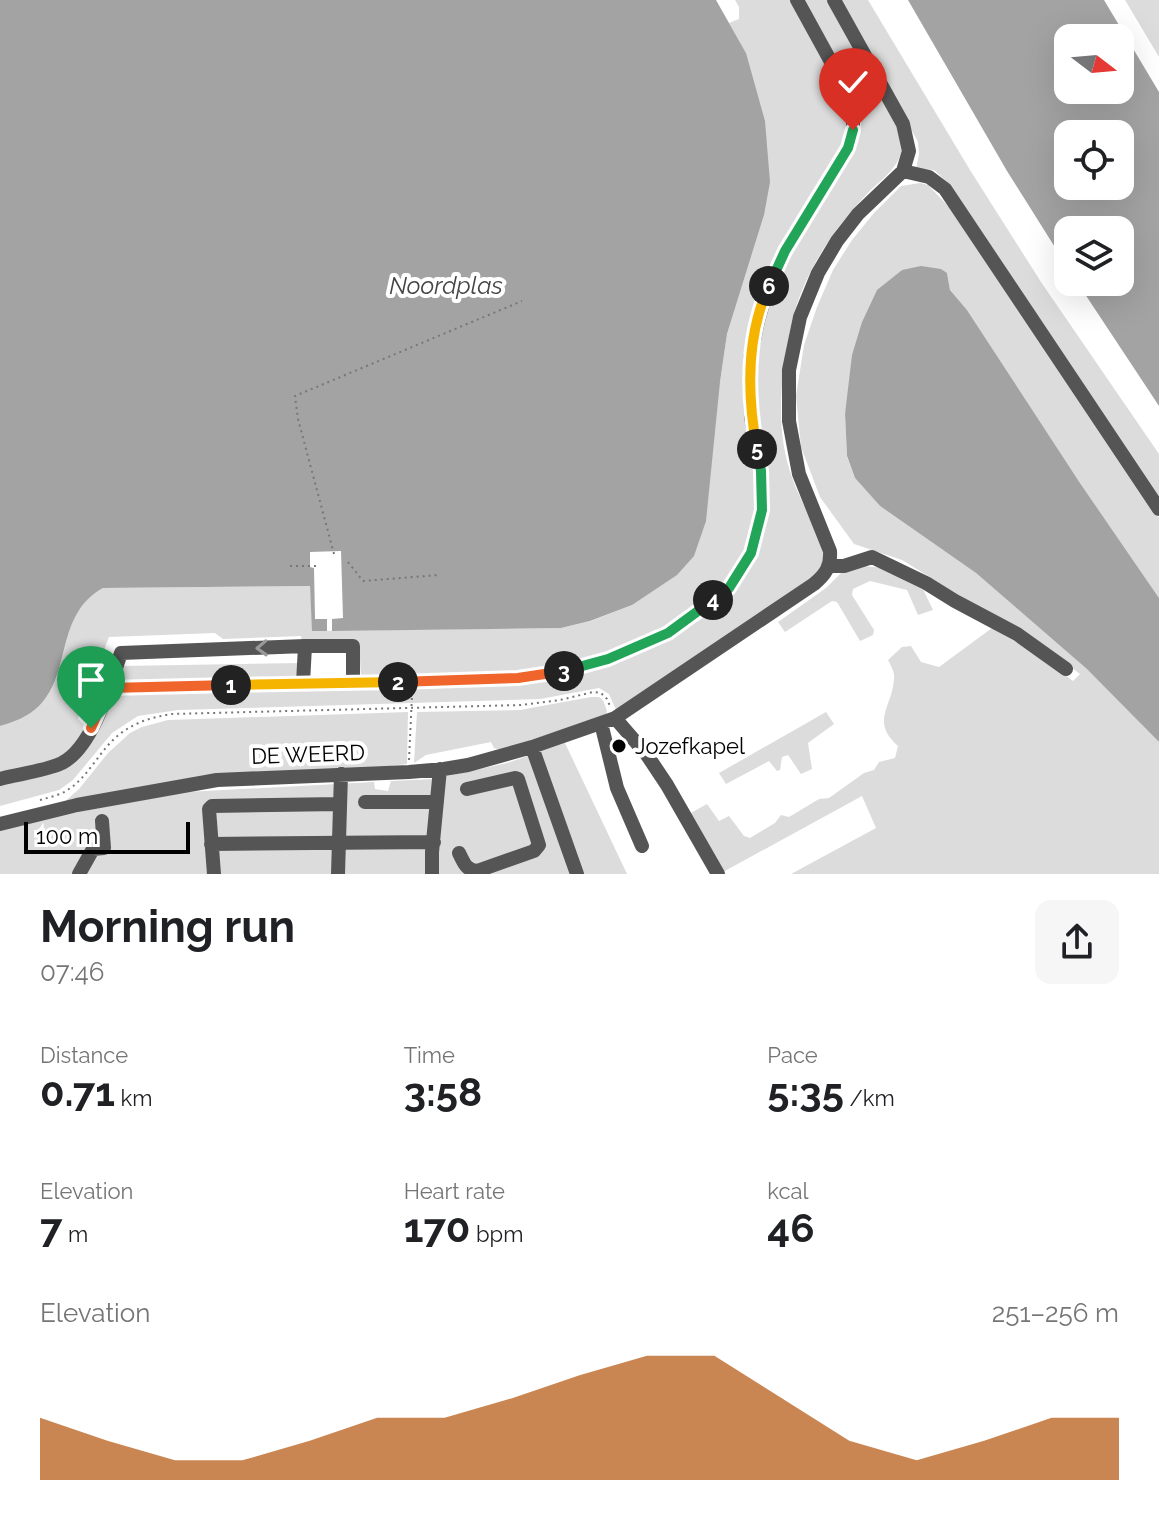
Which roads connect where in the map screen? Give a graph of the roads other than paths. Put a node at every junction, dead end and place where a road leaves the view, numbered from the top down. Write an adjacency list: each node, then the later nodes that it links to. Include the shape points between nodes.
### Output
1 (797, 0): 9 (street, via 847,91 853,130 848,148 785,251 758,321 750,359 751,417 762,510 751,553 729,588 668,633 567,670 518,678)
2 (834, 0): 3 (street, via 903,124 909,151)
3 (903, 171): 4 (street, via 929,177 945,189); 5 (street, via 858,214 818,273 800,317 789,370 789,421 799,474 830,551)
4 (1159, 509)
5 (829, 566): 7 (street, via 872,557 1017,634); 11 (street, DE WEERD, via 814,584)
6 (305, 646): 8 (street); 9 (street, via 353,646); 10 (street, one-way to 10, via 121,653)
7 (1066, 669)
8 (303, 683): 9 (street); 10 (street)
9 (353, 683)
10 (109, 688): 15 (street, via 76,754 59,764)
11 (608, 721): 12 (street, DE WEERD); 25 (street, via 617,788); 32 (street, via 647,755)
12 (532, 747): 13 (street, DE WEERD); 31 (street)
13 (440, 769): 14 (street, DE WEERD); 18 (street)
14 (341, 774): 19 (street); 21 (street, DE WEERD, via 217,780)
15 (0, 779)
16 (467, 789): 26 (street, via 518,779 539,845 477,871 465,866)
17 (365, 802): 18 (street)
18 (437, 802): 23 (street)
19 (340, 804): 22 (street); 24 (street, via 212,806)
20 (102, 821): 27 (street, via 104,848 93,849)
21 (0, 824)
22 (339, 842): 23 (street); 24 (street); 29 (street)
23 (434, 842): 30 (street)
24 (211, 844): 28 (street)
25 (642, 846)
26 (459, 853)
27 (83, 871)
28 (214, 874)
29 (338, 874)
30 (432, 874)
31 (577, 874)
32 (718, 874)

